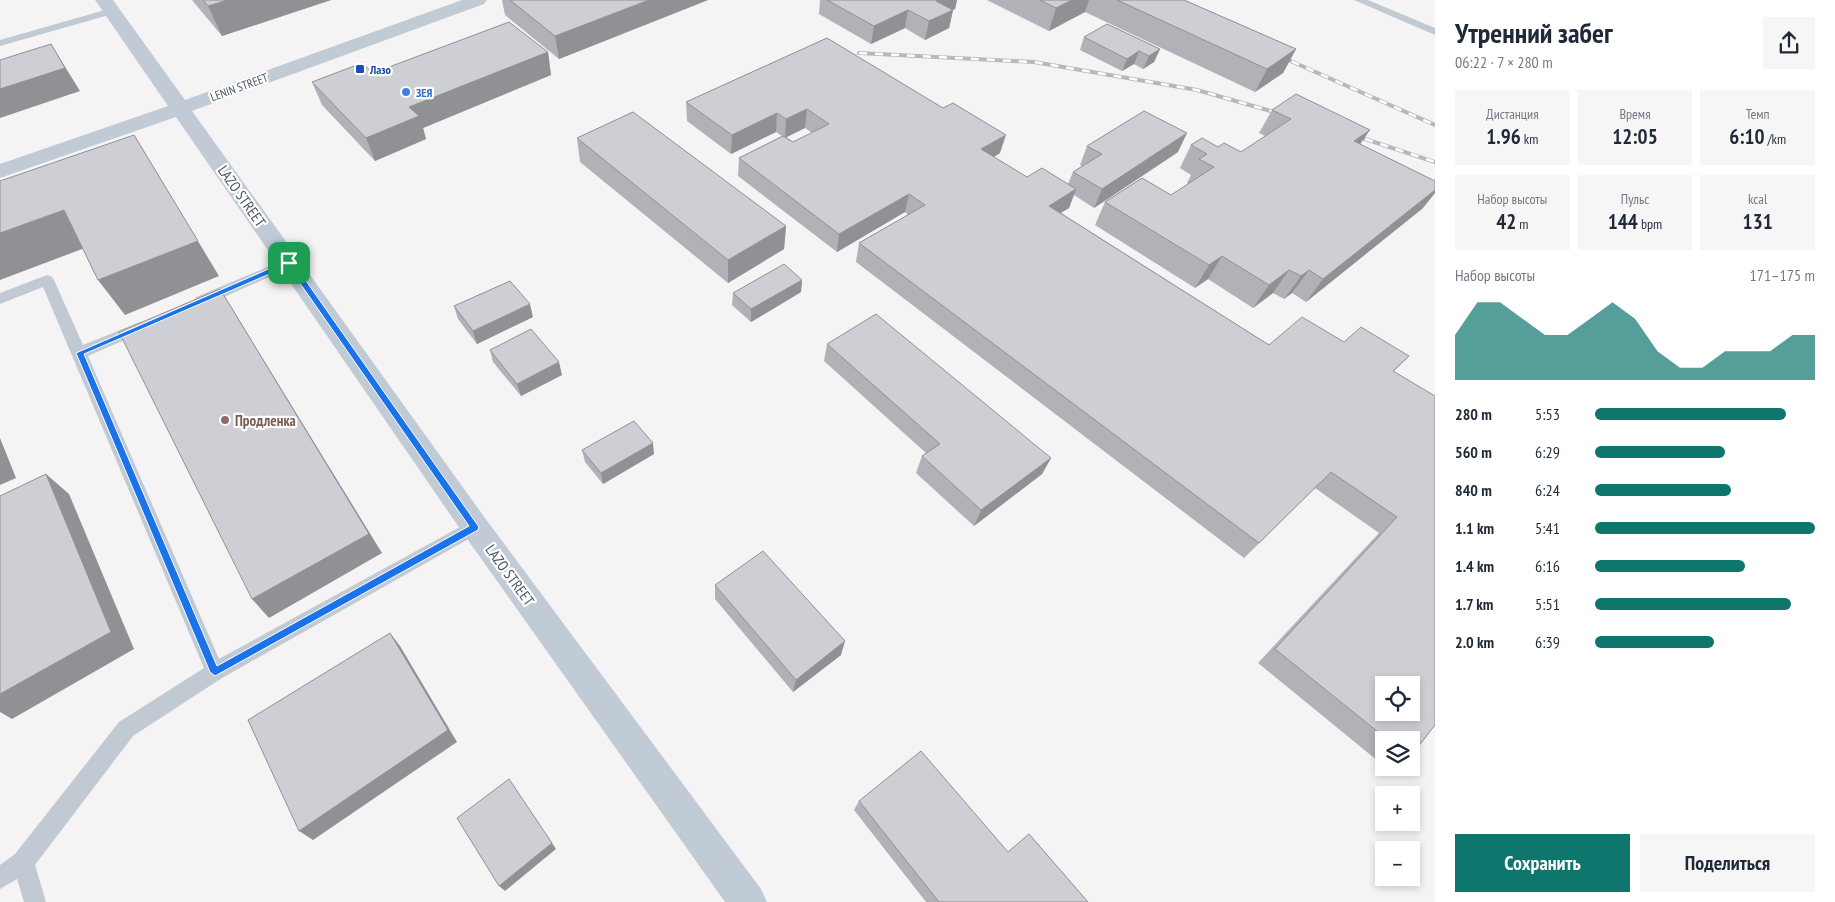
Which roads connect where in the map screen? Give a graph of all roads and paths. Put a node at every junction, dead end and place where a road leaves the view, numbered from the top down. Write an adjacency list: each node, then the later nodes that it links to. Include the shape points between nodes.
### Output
1 (478, 0): 6 (street, LENIN STREET)
2 (1359, 0): 4 (lane)
3 (108, 6): 5 (lane); 6 (street, LAZO STREET)
4 (1435, 32)
5 (0, 43)
6 (181, 108): 7 (street, LENIN STREET); 8 (street, LAZO STREET)
7 (0, 171)
8 (289, 263): 10 (lane); 13 (street, LAZO STREET)
9 (0, 299): 12 (lane, via 47,280)
10 (189, 306)
11 (152, 322): 12 (lane)
12 (79, 353): 14 (lane)
13 (475, 527): 14 (lane); 18 (street, LAZO STREET)
14 (215, 672): 15 (lane, via 126,729)
15 (23, 862): 16 (lane); 17 (lane)
16 (0, 878)
17 (35, 902)
18 (748, 902)

